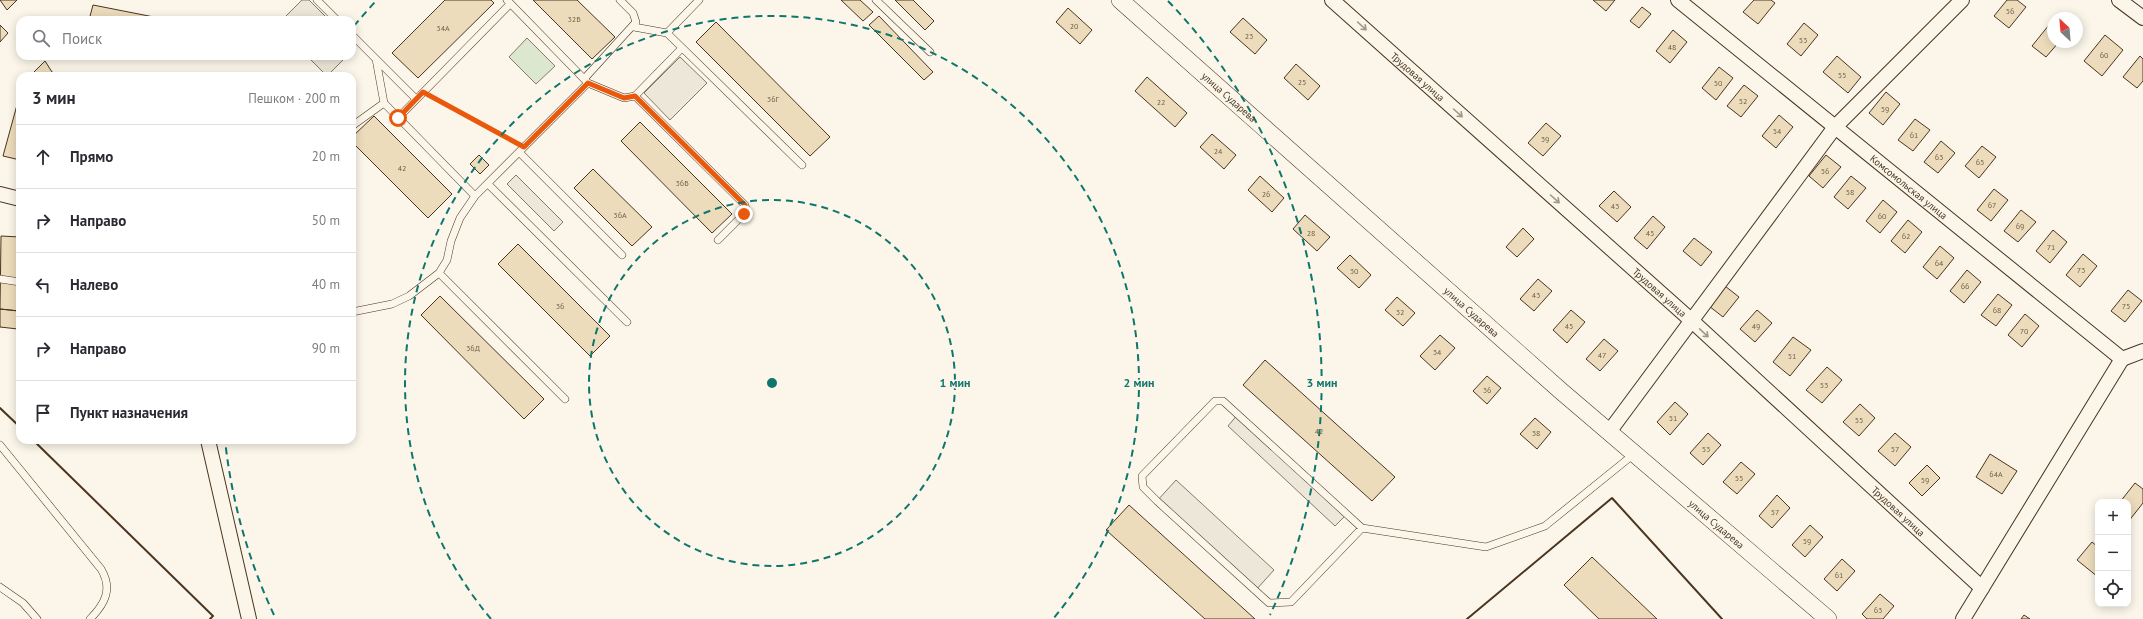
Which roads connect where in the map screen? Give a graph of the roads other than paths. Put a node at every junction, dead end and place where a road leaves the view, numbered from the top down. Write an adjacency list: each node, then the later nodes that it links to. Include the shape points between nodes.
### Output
1 (317, 0): 11 (lane)
2 (620, 0): 13 (lane, via 633,13 636,22)
3 (699, 0): 14 (lane)
4 (876, 0): 17 (lane)
5 (1120, 0): 43 (street, улица Сударева)
6 (1332, 0): 38 (street, Трудовая улица, one-way to 38)
7 (1678, 0): 25 (street, Комсомольская улица)
8 (1962, 0): 25 (street)
9 (2119, 0): 12 (street)
10 (509, 2): 19 (lane); 21 (lane)
11 (333, 16)
12 (2143, 18)
13 (634, 27): 14 (lane); 19 (lane)
14 (667, 33): 16 (lane)
15 (356, 39): 18 (lane)
16 (682, 48): 20 (lane); 27 (lane)
17 (930, 52)
18 (376, 59): 21 (lane); 22 (lane)
19 (586, 81): 20 (lane, via 624,98); 26 (lane)
20 (635, 96): 32 (lane, via 745,205 744,214)
21 (416, 99): 23 (lane)
22 (384, 103): 23 (lane); 24 (lane)
23 (398, 118): 30 (lane)
24 (356, 123)
25 (1835, 127): 38 (street); 41 (street, Комсомольская улица)
26 (522, 150): 28 (lane); 33 (lane)
27 (802, 165)
28 (488, 184): 30 (lane); 39 (lane)
29 (0, 194): 31 (street)
30 (476, 196): 34 (lane, via 460,218 447,260)
31 (16, 197)
32 (718, 240)
33 (622, 255)
34 (439, 273): 37 (lane, via 409,296 392,304); 42 (lane)
35 (0, 279): 36 (lane)
36 (16, 281)
37 (356, 311)
38 (1692, 321): 43 (street); 49 (street, Трудовая улица, one-way to 49)
39 (627, 322)
40 (2143, 351): 41 (street)
41 (2122, 359): 49 (street)
42 (565, 399)
43 (1610, 432): 46 (street, улица Сударева)
44 (209, 444): 52 (street)
45 (0, 445): 51 (lane, via 108,580 106,595 98,612)
46 (1634, 454): 47 (lane, via 1545,526 1486,547); 53 (street, улица Сударева)
47 (1362, 528): 47 (lane, via 1222,401 1215,402 1142,476 1143,487 1269,603 1291,602)
48 (0, 587): 50 (lane, via 23,603)
49 (1982, 588): 54 (street)
50 (37, 619)
51 (90, 619)
52 (249, 619)
53 (1828, 619)
54 (1963, 619)

